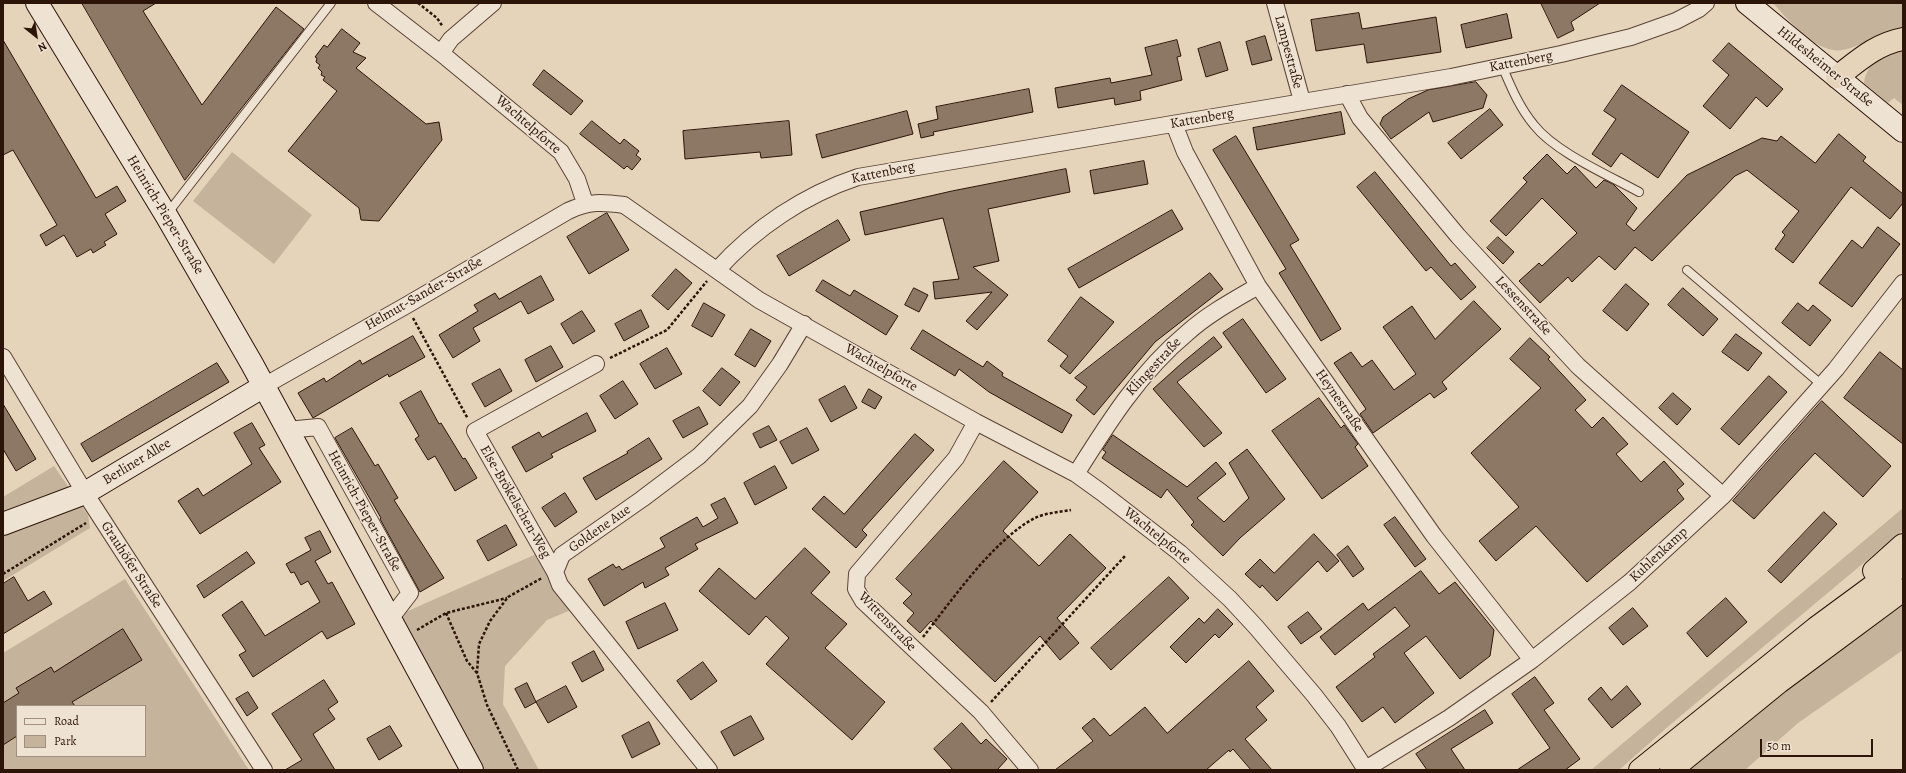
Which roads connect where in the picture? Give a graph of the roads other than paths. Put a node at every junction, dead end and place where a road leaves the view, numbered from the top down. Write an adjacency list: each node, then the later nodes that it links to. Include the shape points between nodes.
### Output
1 (37, 3): 18 (street, Heinrich-Pieper-Straße)
2 (331, 3): 18 (lane)
3 (376, 3): 9 (street, Wachtelpforte)
4 (493, 3): 9 (street, via 451,39)
5 (1275, 3): 13 (street, Lampestraße)
6 (1706, 3): 10 (street, Kattenberg, via 1676,21 1631,37)
7 (1747, 3): 11 (street, Hildesheimer Straße)
8 (1903, 39): 11 (highway, via 1872,50)
9 (441, 53): 17 (street, Wachtelpforte, via 561,152 577,179)
10 (1502, 66): 12 (street, Kattenberg); 16 (lane, via 1516,100 1534,126 1563,151)
11 (1837, 78): 15 (street, Hildesheimer Straße)
12 (1347, 94): 13 (street, Kattenberg); 32 (street, Lessenstraße, via 1360,118 1458,236 1578,366)
13 (1302, 101): 14 (street, Kattenberg)
14 (1174, 124): 19 (street, Kattenberg, via 858,177 830,186 804,200 734,251); 22 (street, Heynestraße, via 1185,152)
15 (1903, 131)
16 (1639, 192)
17 (585, 203): 19 (street, Wachtelpforte, via 605,202 624,205); 27 (street, Helmut-Sander-Straße)
18 (166, 215): 27 (street, Heinrich-Pieper-Straße)
19 (717, 270): 23 (street, Wachtelpforte, via 759,300)
20 (1687, 270): 26 (lane)
21 (1903, 283): 26 (street, Kuhlenkamp)
22 (1258, 286): 30 (street, Klingestraße, via 1187,332 1144,374 1112,416); 40 (street, Heynestraße, via 1434,536)
23 (804, 324): 28 (street, Wachtelpforte); 36 (street, Goldene Aue, via 750,406 698,456 562,555)
24 (3, 358): 31 (street, Grauhöfer Straße)
25 (596, 364): 36 (street, Else-Brökelschen-Weg, via 475,431)
26 (1822, 385): 32 (street, Kuhlenkamp)
27 (264, 386): 29 (street, Heinrich-Pieper-Straße); 31 (street, Berliner Allee)
28 (976, 422): 30 (street, Wachtelpforte); 44 (street, Wittenstraße, via 956,458 857,574 856,589 863,601 981,712)
29 (287, 430): 38 (street, Heinrich-Pieper-Straße); 38 (street, Heinrich-Pieper-Straße, via 318,427 410,593)
30 (1076, 474): 45 (street, Wachtelpforte, via 1180,553 1230,599 1256,626 1338,726)
31 (85, 493): 33 (street, Berliner Allee); 41 (street, Grauhöfer Straße)
32 (1724, 496): 40 (street, Kuhlenkamp, via 1630,582)
33 (3, 524)
34 (1903, 545): 39 (highway)
35 (1903, 564): 39 (highway)
36 (555, 572): 43 (street, via 560,585)
37 (1903, 590): 47 (highway, via 1779,682)
38 (390, 620): 42 (street, Heinrich-Pieper-Straße)
39 (1816, 628): 46 (highway)
40 (1532, 660): 45 (street, Kuhlenkamp, via 1449,718)
41 (264, 770)
42 (472, 770)
43 (709, 770)
44 (1030, 770)
45 (1365, 770)
46 (1640, 770)
47 (1671, 770)

